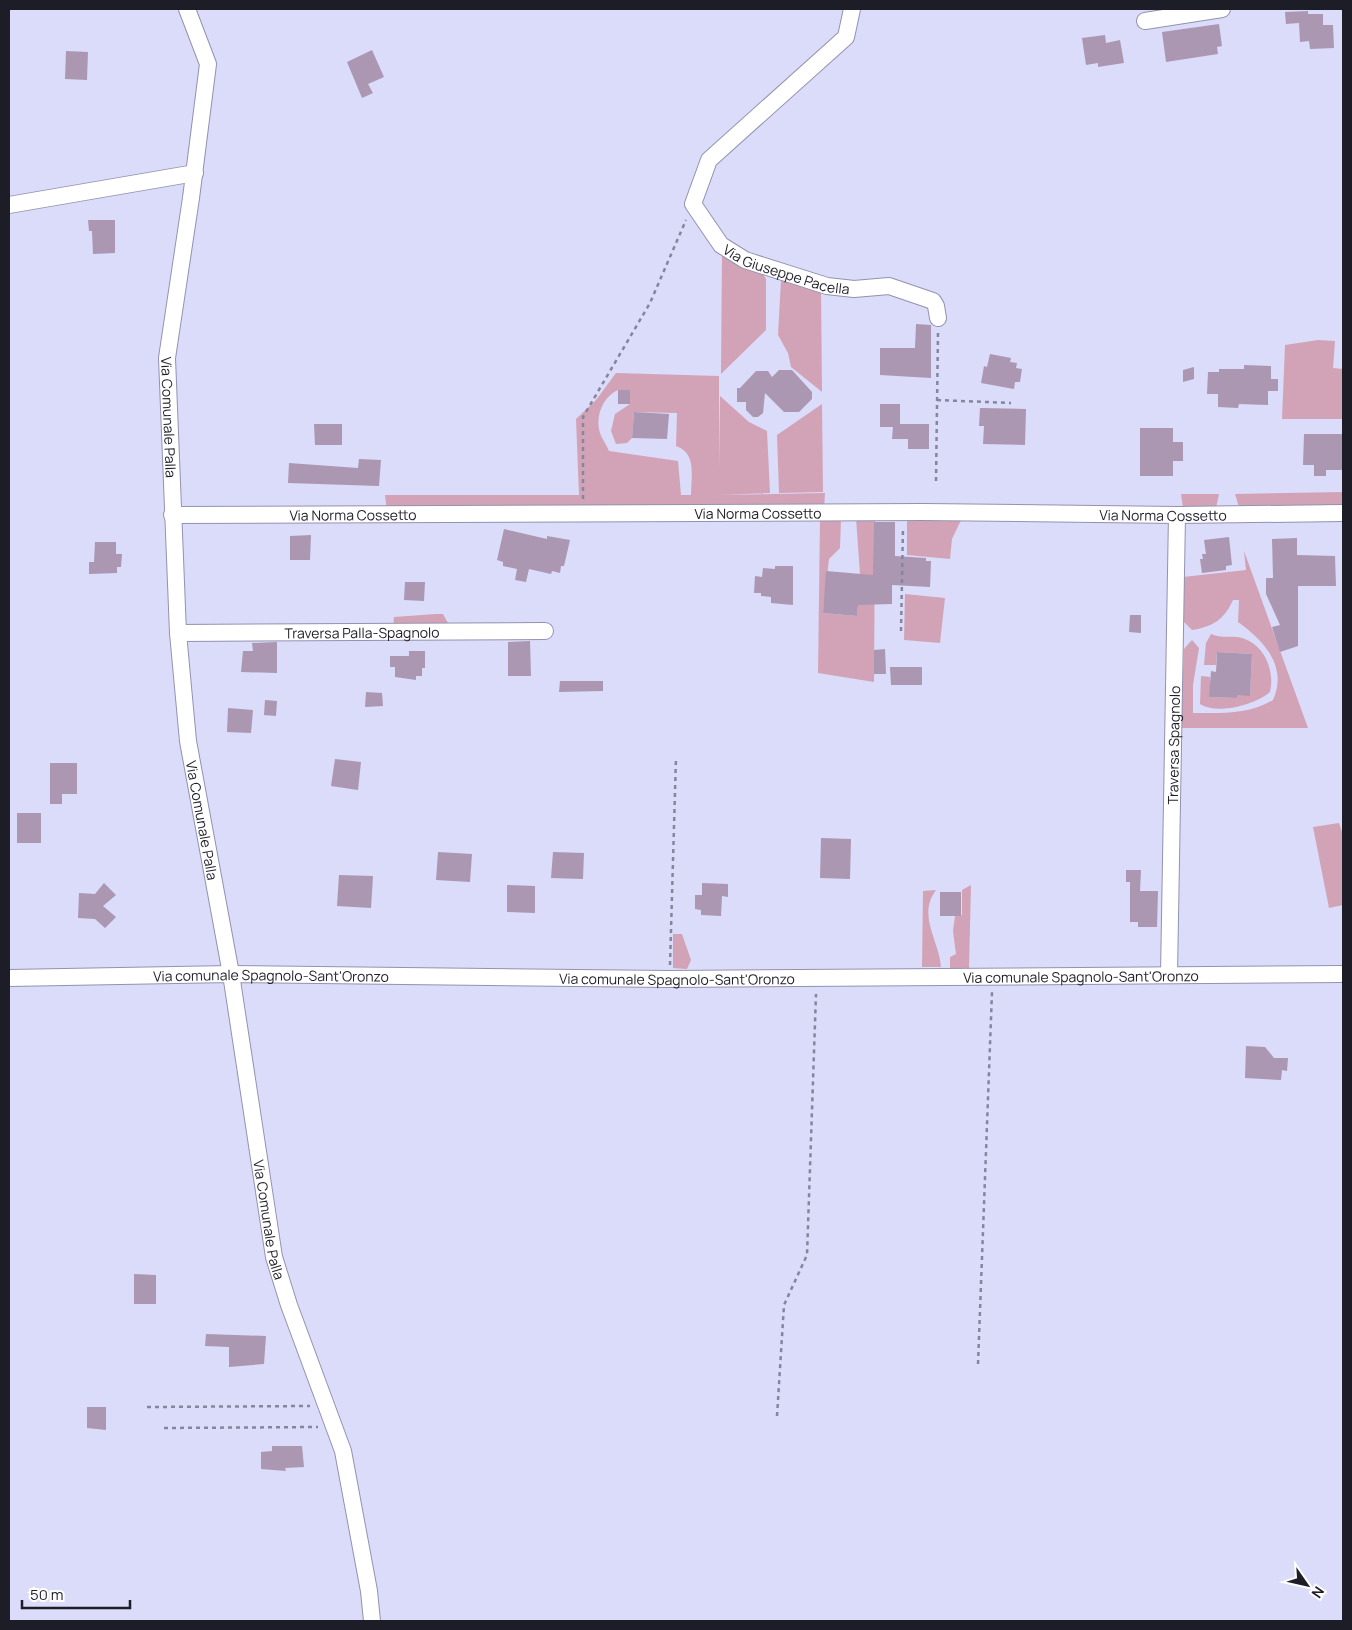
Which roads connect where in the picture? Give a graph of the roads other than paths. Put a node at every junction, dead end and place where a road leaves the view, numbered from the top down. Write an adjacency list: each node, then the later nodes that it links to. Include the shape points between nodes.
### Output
1 (187, 9): 5 (street, Via Comunale Palla, via 208,64)
2 (852, 9): 7 (street, Via Giuseppe Pacella, via 846,37 709,160 693,204 721,245 745,260 828,286 854,289 889,286 933,302)
3 (1222, 9): 4 (street)
4 (1145, 21)
5 (195, 173): 6 (street); 9 (street, Via Comunale Palla, via 167,358)
6 (9, 205)
7 (938, 318)
8 (1343, 513): 10 (street, Via Norma Cossetto)
9 (172, 515): 10 (street, Via Norma Cossetto); 12 (street, Via Comunale Palla)
10 (1177, 515): 15 (street, Traversa Spagnolo)
11 (545, 631): 12 (street, Traversa Palla-Spagnolo)
12 (178, 633): 13 (street, Via Comunale Palla, via 188,741)
13 (231, 974): 15 (street, Via comunale Spagnolo-Sant'Oronzo, via 669,978); 16 (street, Via comunale Spagnolo-Sant'Oronzo); 17 (street, Via Comunale Palla, via 274,1257 346,1470)
14 (1343, 974): 15 (street, Via comunale Spagnolo-Sant'Oronzo)
15 (1169, 975)
16 (9, 978)
17 (372, 1621)

